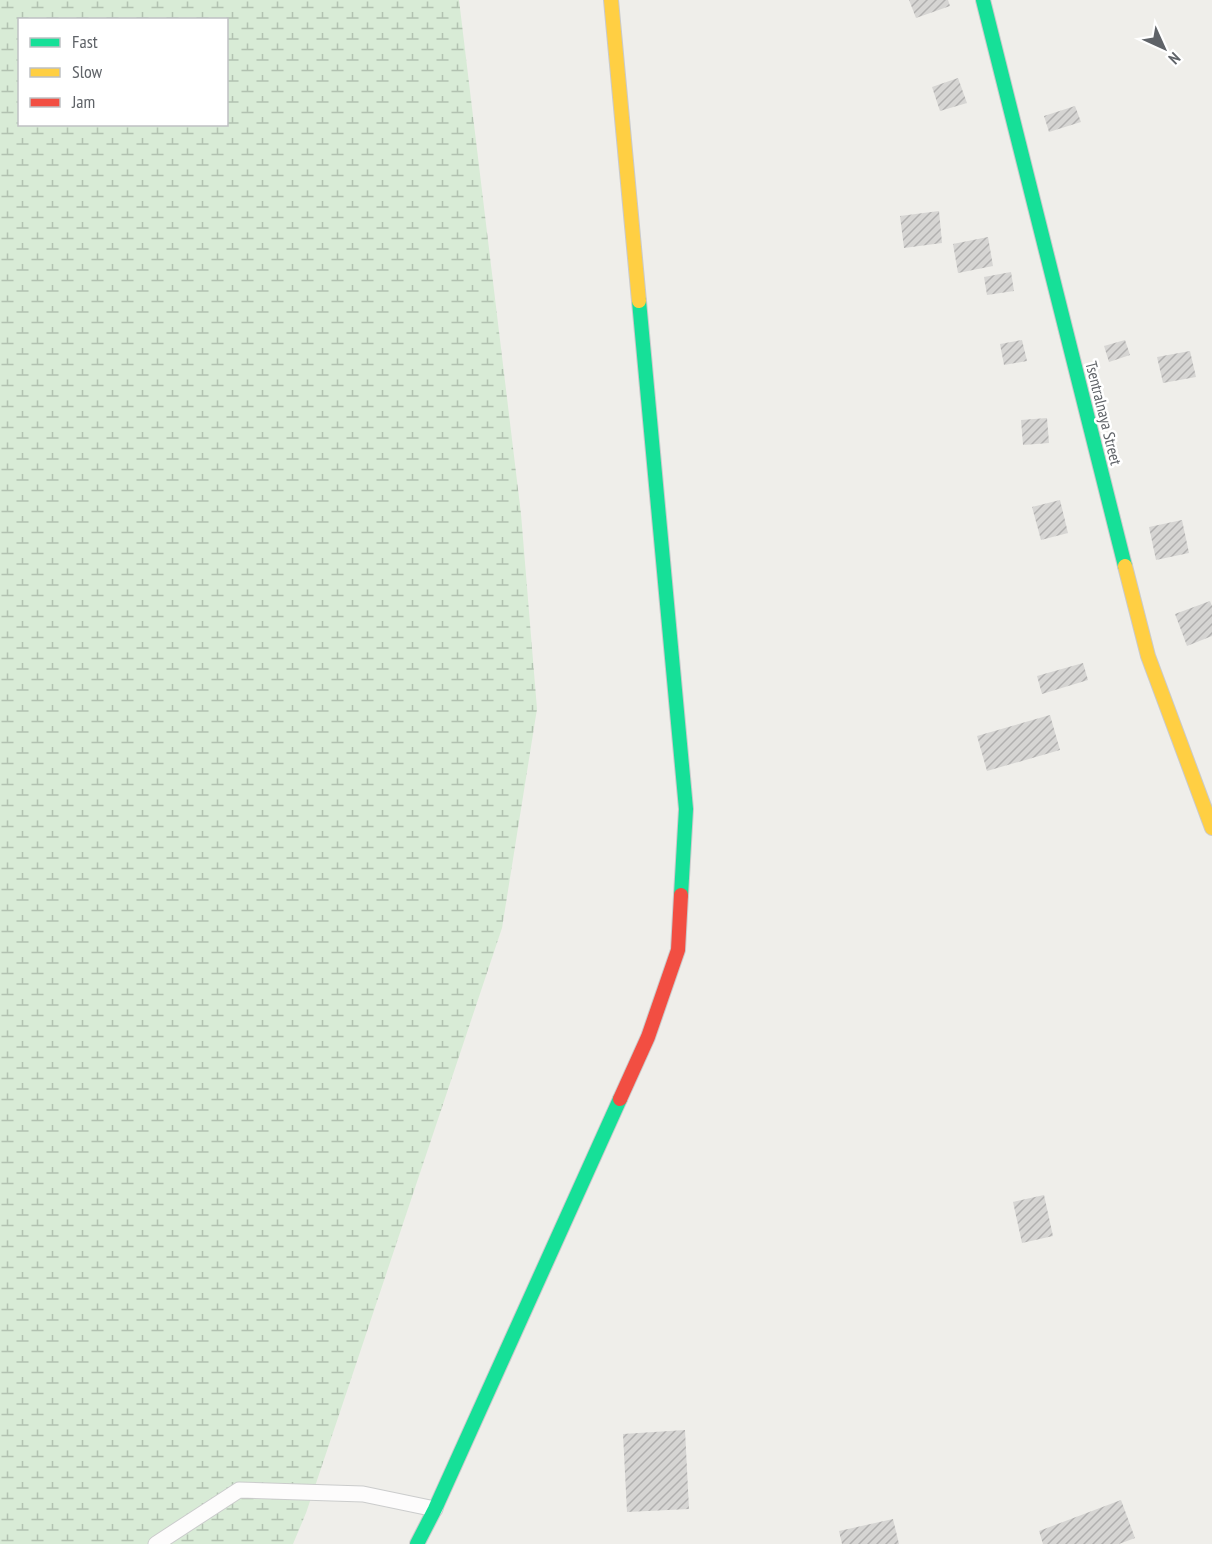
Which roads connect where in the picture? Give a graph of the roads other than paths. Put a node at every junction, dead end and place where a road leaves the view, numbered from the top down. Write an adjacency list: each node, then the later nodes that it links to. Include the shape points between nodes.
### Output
1 (611, 0): 4 (street, via 686,810 678,950 648,1037)
2 (983, 0): 3 (street, Tsentralnaya Street, via 1148,656)
3 (1212, 828)
4 (435, 1509): 5 (lane, via 363,1494 239,1490); 6 (street)
5 (156, 1544)
6 (417, 1544)

